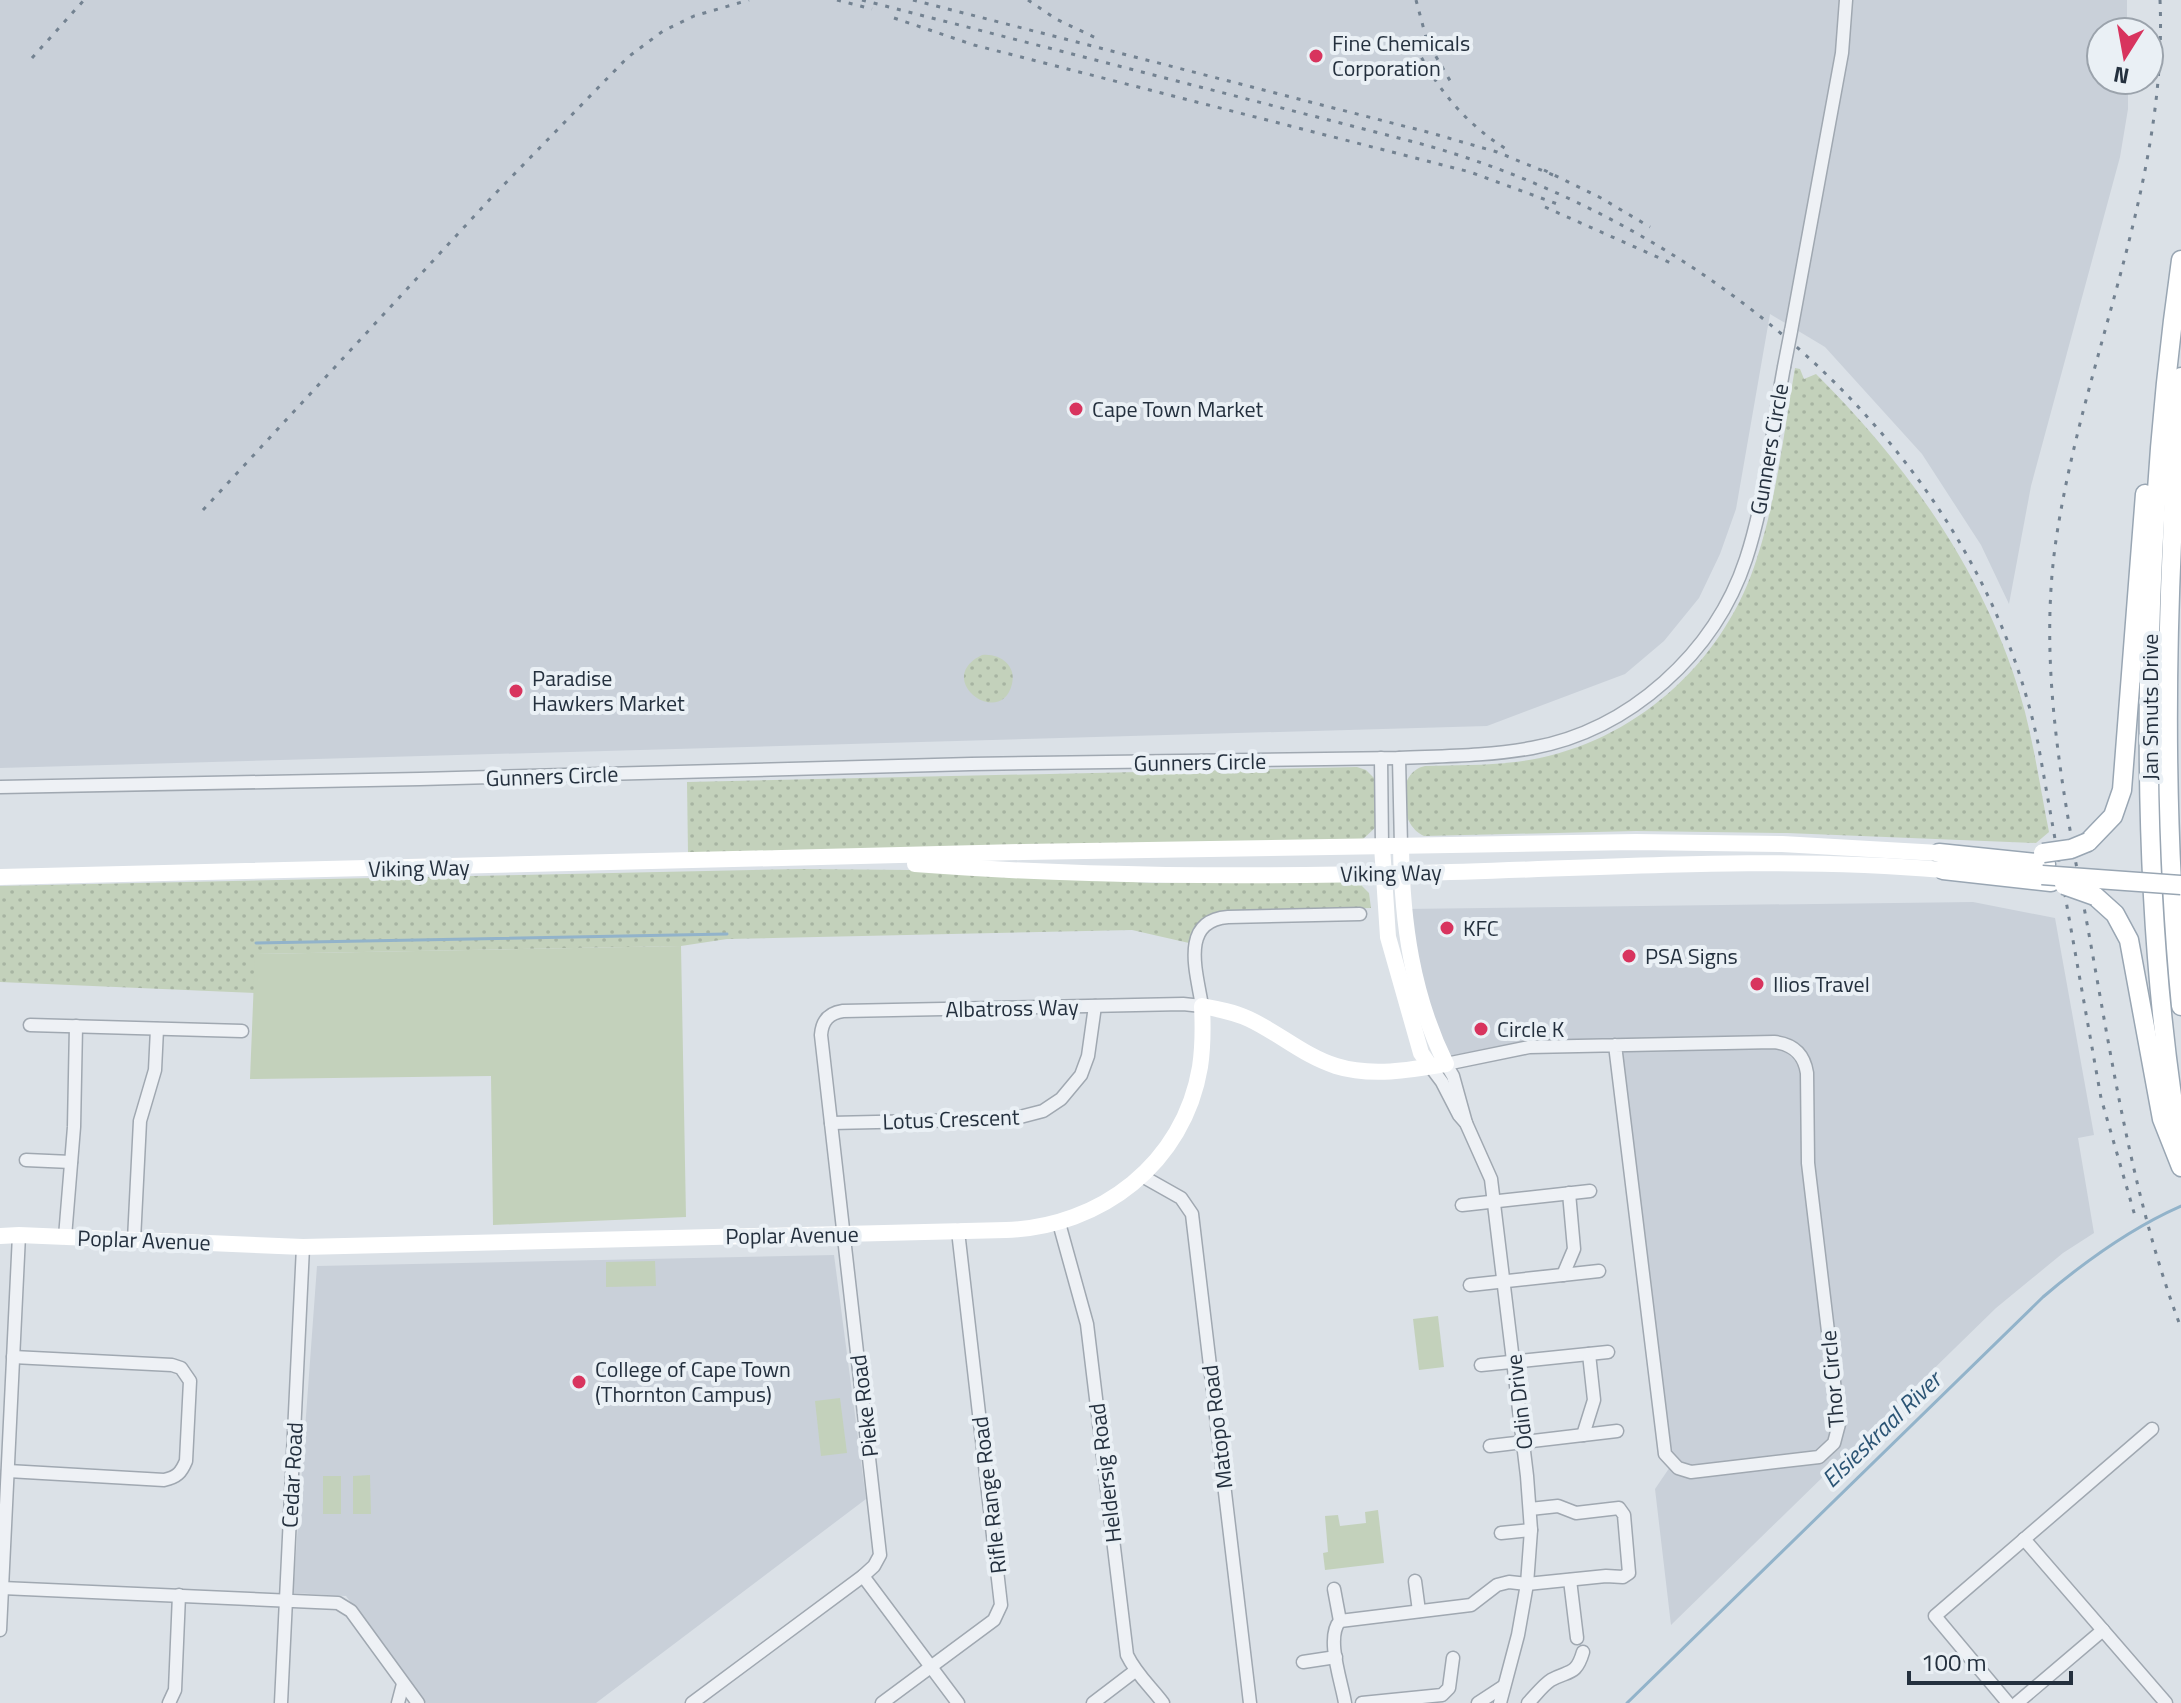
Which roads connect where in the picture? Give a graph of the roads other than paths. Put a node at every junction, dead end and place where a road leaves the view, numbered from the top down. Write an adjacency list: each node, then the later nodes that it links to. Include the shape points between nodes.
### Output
1 (1846, 0): 8 (street, Gunners Circle, bridge, via 1842,53 1755,524 1722,612 1676,671 1610,721 1561,741 1509,752)
2 (2181, 260): 4 (main road, Jan Smuts Drive)
3 (2181, 377): 5 (main road, Jan Smuts Drive)
4 (2165, 394): 16 (main road, bridge, via 2143,512 2122,790 2113,816 2088,842); 34 (main road, Jan Smuts Drive, via 2150,605 2150,836 2166,1047)
5 (2173, 518): 6 (main road); 13 (main road, Jan Smuts Drive, via 2167,739)
6 (2181, 576)
7 (1381, 758): 8 (street, Gunners Circle); 10 (street, Gunners Circle); 11 (street, Odin Drive)
8 (1399, 758): 12 (street, Odin Drive)
9 (2181, 785): 13 (main road)
10 (0, 787)
11 (1382, 846): 12 (main road, Viking Way); 14 (main road, Viking Way); 17 (main road, Odin Drive)
12 (1401, 846): 15 (main road, Viking Way, via 1782,844); 18 (main road, Odin Drive)
13 (2170, 854): 25 (main road, Jan Smuts Drive)
14 (838, 858): 17 (main road, Viking Way, via 1016,872); 20 (main road, Viking Way)
15 (1941, 862): 16 (main road); 18 (main road, Viking Way)
16 (2046, 869): 19 (main road); 21 (main road, bridge); 37 (main road, bridge, via 2095,896 2115,914 2129,940 2162,1119)
17 (1383, 873): 18 (main road, Viking Way); 32 (main road, Odin Drive, via 1388,937 1421,1053)
18 (1401, 873): 32 (main road, Odin Drive, via 1409,954)
19 (2181, 873)
20 (0, 877)
21 (2181, 885)
22 (1360, 914): 24 (street, Poplar Avenue, via 1210,921 1194,945)
23 (1095, 1006): 24 (street, Albatross Way); 26 (street, Albatross Way, via 843,1011); 33 (street, Lotus Crescent, via 1081,1075 1043,1111 1012,1119)
24 (1202, 1006): 32 (main road, via 1246,1018 1339,1067 1374,1071); 38 (main road, Poplar Avenue, via 1202,1049 1191,1101 1171,1141)
25 (2181, 1006)
26 (826, 1020): 33 (street, Pieke Road, via 821,1035)
27 (30, 1025): 28 (street)
28 (76, 1026): 29 (street); 36 (street)
29 (157, 1029): 30 (street); 49 (street, via 154,1078 140,1114)
30 (242, 1031)
31 (1615, 1045): 31 (street, Thor Circle, via 1774,1042 1793,1047 1804,1061 1808,1163 1839,1424 1834,1443 1819,1457 1691,1472 1678,1468 1665,1454); 32 (street, Thor Circle, via 1529,1047)
32 (1438, 1065): 41 (street, Odin Drive, via 1487,1168)
33 (831, 1123): 45 (street, Pieke Road)
34 (2181, 1153)
35 (26, 1160): 36 (street)
36 (71, 1162): 48 (street)
37 (2181, 1167)
38 (1142, 1176): 43 (main road, Poplar Avenue, via 1103,1205); 101 (street, Matopo Road, via 1181,1198 1193,1218)
39 (1590, 1191): 40 (street)
40 (1569, 1193): 41 (street); 52 (street, via 1574,1249)
41 (1495, 1201): 42 (street); 53 (street, Odin Drive)
42 (1462, 1205)
43 (1059, 1223): 44 (main road, Poplar Avenue); 89 (street, Heldersig Road, via 1087,1324 1127,1655)
44 (958, 1231): 45 (main road, Poplar Avenue); 88 (street, Rifle Range Road, via 1001,1605 994,1620)
45 (844, 1234): 50 (main road, Poplar Avenue); 71 (street, Pieke Road, via 881,1547 877,1562)
46 (19, 1235): 47 (main road, Poplar Avenue); 48 (main road, Poplar Avenue); 57 (street)
47 (0, 1236)
48 (65, 1237): 49 (main road, Poplar Avenue)
49 (134, 1240): 50 (main road, Poplar Avenue)
50 (303, 1247): 78 (street, Cedar Road)
51 (1599, 1271): 52 (street)
52 (1563, 1275): 53 (street)
53 (1504, 1282): 54 (street); 58 (street, Odin Drive)
54 (1470, 1285)
55 (1608, 1352): 56 (street)
56 (1589, 1354): 58 (street); 62 (street, via 1594,1400)
57 (13, 1357): 64 (street); 66 (street, via 172,1365 190,1381 186,1461 175,1477)
58 (1514, 1362): 59 (street); 63 (street, Odin Drive)
59 (1481, 1365)
60 (2152, 1429): 70 (street)
61 (1617, 1431): 62 (street)
62 (1583, 1435): 63 (street)
63 (1523, 1441): 65 (street); 67 (street, Odin Drive)
64 (4, 1443): 66 (street)
65 (1490, 1446)
66 (8, 1471): 75 (street)
67 (1530, 1509): 68 (street, Odin Drive); 72 (street, via 1622,1511 1627,1576)
68 (1531, 1530): 69 (street); 74 (street, Odin Drive)
69 (1501, 1533)
70 (2024, 1539): 82 (street); 107 (street, via 1935,1616)
71 (863, 1576): 88 (street); 96 (street, Pieke Road)
72 (1570, 1580): 74 (street); 83 (street)
73 (1415, 1581): 79 (street)
74 (1527, 1584): 79 (street, via 1497,1585 1471,1605); 91 (street, Odin Drive)
75 (2, 1588): 77 (street); 81 (street)
76 (1334, 1589): 80 (street)
77 (179, 1595): 78 (street); 92 (street, via 175,1690)
78 (285, 1600): 90 (street, via 344,1605); 93 (street, Cedar Road)
79 (1419, 1611): 80 (street)
80 (1340, 1621): 85 (street, via 1335,1629)
81 (0, 1630)
82 (2103, 1630): 108 (street); 109 (street)
83 (1577, 1638)
84 (1583, 1652): 106 (street, via 1575,1670 1550,1681)
85 (1336, 1657): 87 (street); 102 (street)
86 (1453, 1658): 103 (street, via 1449,1688 1442,1695)
87 (1303, 1662)
88 (931, 1667): 97 (street, Rifle Range Road); 98 (street)
89 (1135, 1671): 99 (street); 100 (street)
90 (403, 1684): 94 (street); 95 (street)
91 (1504, 1686): 104 (street); 105 (street, Odin Drive)
92 (169, 1703)
93 (281, 1703)
94 (398, 1703)
95 (418, 1703)
96 (692, 1703)
97 (882, 1703)
98 (958, 1703)
99 (1093, 1703)
100 (1163, 1703)
101 (1250, 1703)
102 (1345, 1703)
103 (1362, 1703)
104 (1478, 1703)
105 (1500, 1703)
106 (1528, 1703)
107 (2008, 1703)
108 (2017, 1703)
109 (2166, 1703)

